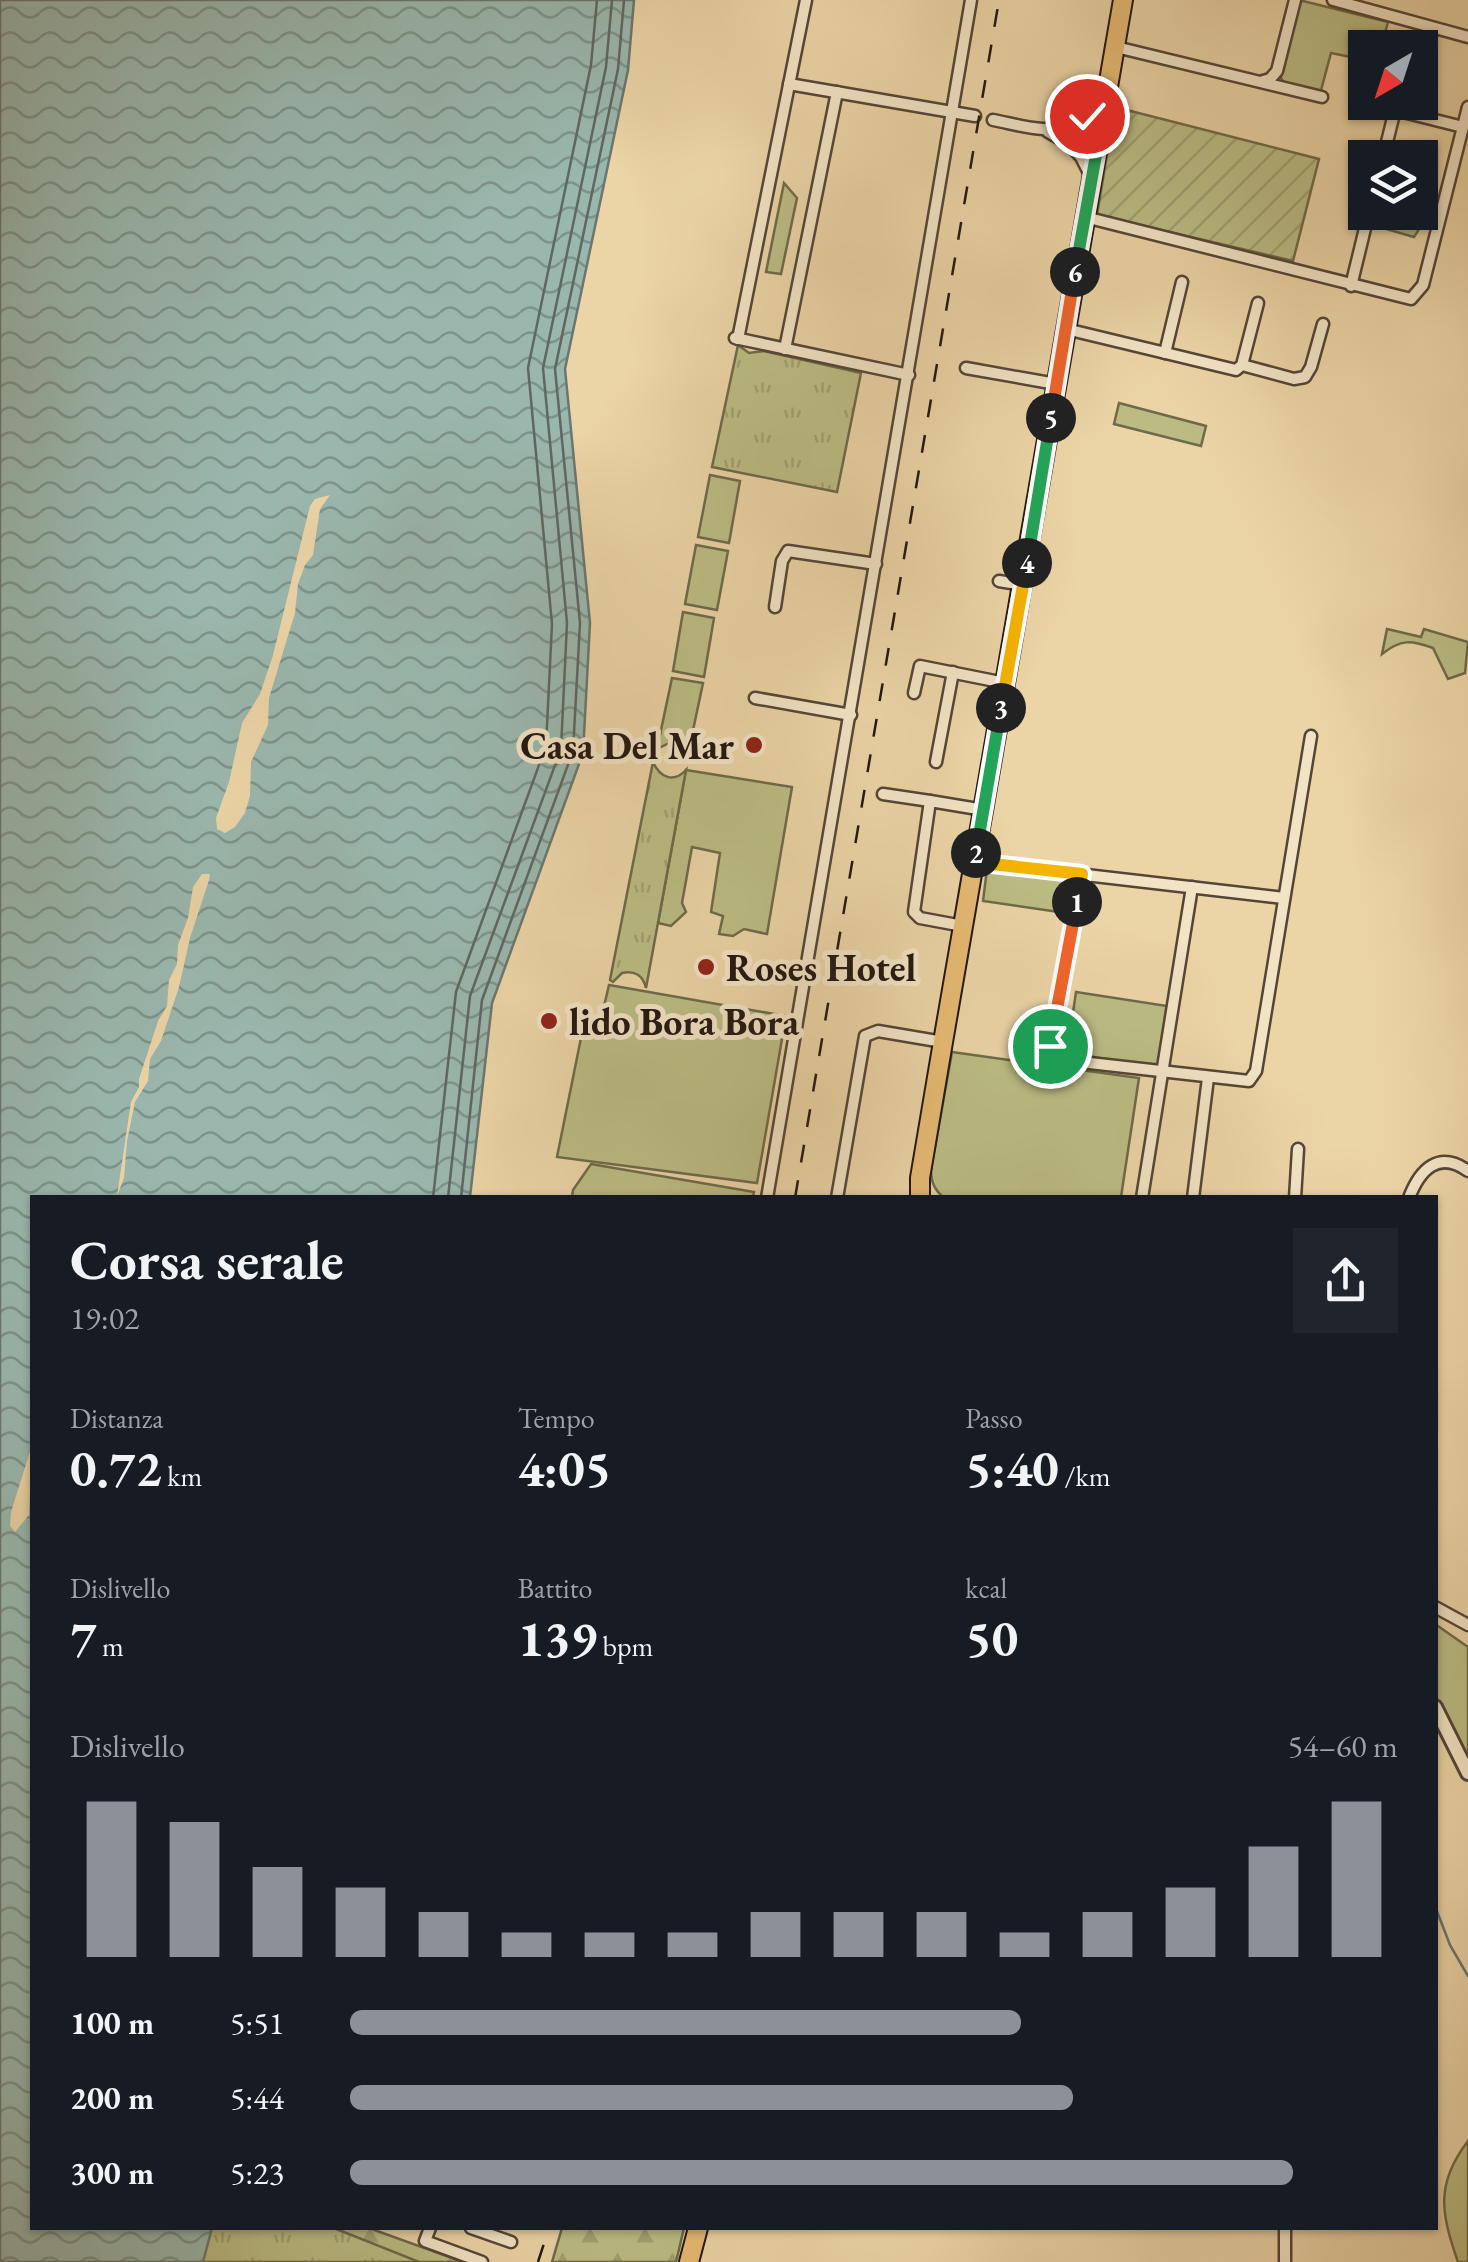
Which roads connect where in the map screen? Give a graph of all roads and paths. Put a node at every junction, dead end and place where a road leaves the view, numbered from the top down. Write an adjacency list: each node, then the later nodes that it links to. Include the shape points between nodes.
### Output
1 (806, 0): 9 (street)
2 (971, 0): 14 (street)
3 (1123, 0): 7 (main road)
4 (1295, 0): 8 (street, via 1278,70)
5 (1332, 0): 6 (street)
6 (1468, 37)
7 (1116, 47): 8 (street); 12 (main road)
8 (1257, 80): 11 (street)
9 (789, 84): 10 (street); 31 (street, via 736,338)
10 (837, 92): 14 (street); 31 (street)
11 (1322, 97)
12 (1106, 100): 18 (street); 22 (main road)
13 (1468, 107): 17 (street)
14 (953, 112): 15 (street); 35 (street)
15 (975, 116)
16 (992, 120): 19 (street)
17 (1463, 127): 20 (street, via 1395,110); 27 (street, via 1416,296 1407,300)
18 (1073, 128): 19 (street); 22 (street)
19 (1045, 130): 21 (street)
20 (1388, 140)
21 (1068, 143): 22 (street); 23 (street)
22 (1098, 144): 23 (main road)
23 (1092, 183): 24 (main road)
24 (1084, 217): 27 (street); 30 (main road)
25 (1365, 230): 27 (street)
26 (1182, 282): 32 (street)
27 (1351, 286)
28 (1258, 303): 33 (street)
29 (1323, 324): 33 (street, via 1305,378)
30 (1066, 329): 32 (street); 36 (main road)
31 (784, 349): 35 (street)
32 (1165, 353): 33 (street)
33 (1241, 367)
34 (966, 368): 36 (street)
35 (909, 375): 37 (street)
36 (1056, 384): 39 (main road)
37 (876, 564): 40 (street, via 788,551); 45 (street)
38 (999, 581): 39 (street)
39 (1023, 586): 42 (main road)
40 (775, 607)
41 (953, 672): 42 (street); 43 (street, via 920,666); 47 (street)
42 (1012, 672): 50 (main road)
43 (914, 693)
44 (755, 698): 45 (street)
45 (850, 715): 62 (street)
46 (1312, 736): 54 (street)
47 (936, 762)
48 (884, 794): 49 (street)
49 (930, 801): 50 (street); 55 (street, via 914,912)
50 (984, 810): 51 (main road)
51 (974, 862): 52 (street); 55 (main road)
52 (1082, 874): 53 (street); 57 (street, via 1051,1052 1060,1060)
53 (1192, 887): 54 (street); 57 (street)
54 (1284, 898): 58 (street, via 1255,1075 1243,1082)
55 (963, 926): 56 (main road)
56 (943, 1042): 61 (main road); 63 (street, via 878,1031 865,1036)
57 (1162, 1072): 58 (street); 64 (street)
58 (1208, 1078): 65 (street)
59 (1298, 1149): 66 (street)
60 (1468, 1171): 67 (street, via 1454,1162 1436,1163)
61 (920, 1188)
62 (768, 1195)
63 (838, 1195)
64 (1142, 1195)
65 (1193, 1195)
66 (1295, 1195)
67 (1410, 1195)
68 (1438, 1610): 69 (street)
69 (1468, 1625)
70 (1438, 1713): 71 (street)
71 (1468, 1772)
72 (429, 2230): 77 (street, via 425,2241)
73 (477, 2230): 76 (street)
74 (698, 2230): 78 (main road)
75 (1285, 2230): 79 (street)
76 (512, 2242)
77 (482, 2262)
78 (690, 2262)
79 (1284, 2262)

